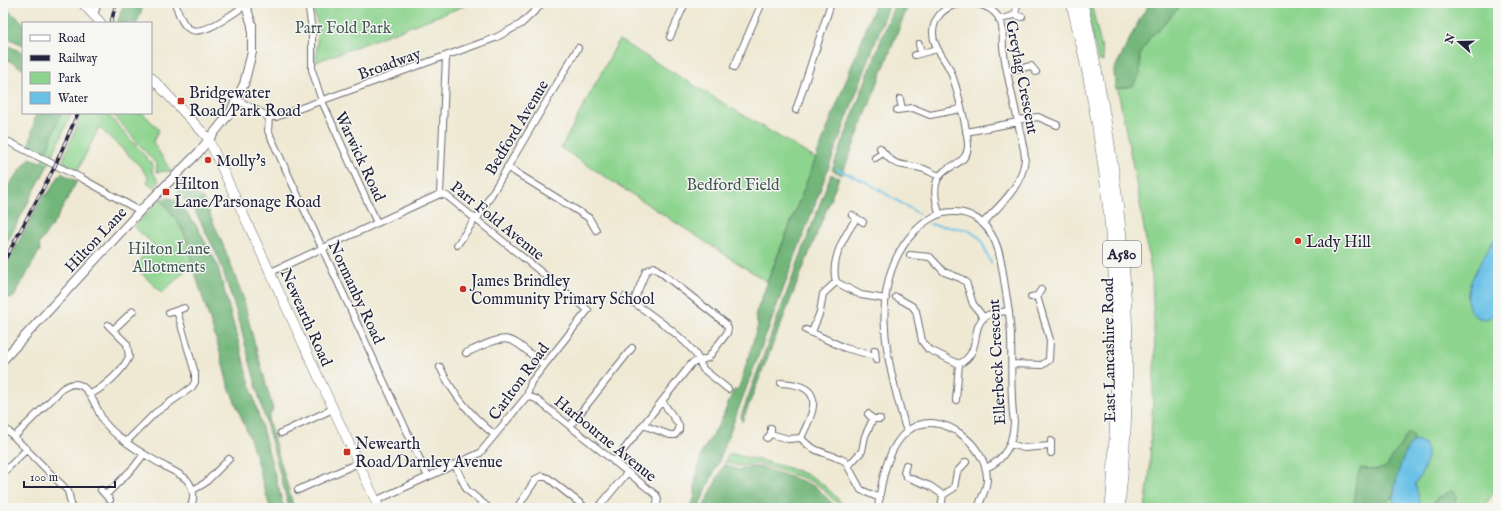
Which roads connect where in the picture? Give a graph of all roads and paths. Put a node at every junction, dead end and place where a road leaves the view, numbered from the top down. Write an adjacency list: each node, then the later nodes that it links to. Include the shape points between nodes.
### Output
1 (82, 3): 14 (main road)
2 (98, 3): 14 (street)
3 (175, 3): 12 (street, via 184,24 196,31 205,30)
4 (308, 3): 30 (street, Warwick Road, via 312,30 312,70)
5 (543, 3): 21 (street, Broadway, via 513,29)
6 (685, 3): 17 (street)
7 (762, 3): 24 (street)
8 (831, 3): 32 (street)
9 (976, 3): 15 (street, Greylag Crescent, via 990,9); 20 (street, Greylag Crescent, via 960,4 946,8 941,13 933,32)
10 (1072, 3): 127 (highway, East Lancashire Road / A580, via 1099,135 1113,266 1118,345)
11 (1082, 3): 128 (highway, East Lancashire Road / A580, via 1106,120 1123,255 1128,356)
12 (245, 4): 29 (street, Hilton Lane, via 252,26 252,52)
13 (1016, 6): 15 (street, via 1018,16)
14 (94, 15): 16 (main road)
15 (999, 20): 25 (street, Greylag Crescent, via 1003,29 1003,49)
16 (100, 22)
17 (670, 37)
18 (919, 44): 20 (street, via 918,54)
19 (578, 48): 40 (street, Bedford Avenue)
20 (937, 49): 31 (street, Greylag Crescent, via 954,79)
21 (446, 57): 30 (street, Broadway); 42 (street, Parr Fold Avenue)
22 (1034, 60): 23 (street)
23 (1031, 66): 25 (street); 26 (street)
24 (734, 67)
25 (1008, 71): 34 (street, Greylag Crescent)
26 (1036, 72)
27 (152, 78): 37 (main road, Newearth Road)
28 (900, 99): 31 (street, via 900,109 913,108 930,115)
29 (237, 100): 33 (street); 37 (street, Hilton Lane, via 230,113)
30 (322, 101): 33 (street, Broadway); 47 (street, Warwick Road)
31 (961, 109): 36 (street, Greylag Crescent)
32 (796, 110)
33 (269, 118): 51 (street, Normanby Road, via 268,131)
34 (1018, 121): 35 (street, via 1034,117 1050,119); 36 (street); 48 (street, Greylag Crescent, via 1025,151 1023,173 1015,188)
35 (1057, 125)
36 (966, 132): 41 (street, Greylag Crescent, via 968,147 965,155 960,162)
37 (208, 138): 43 (street, Hilton Lane, via 198,153); 53 (main road, Newearth Road)
38 (3, 139): 43 (street)
39 (875, 158): 41 (street, via 881,150 891,161 899,165 926,169)
40 (507, 167): 45 (street, Bedford Avenue); 49 (street, via 560,199)
41 (938, 176): 44 (street, via 934,192)
42 (440, 194): 45 (street, Parr Fold Avenue, via 447,196); 47 (street)
43 (140, 211): 70 (street, Hilton Lane)
44 (939, 213): 48 (street, Ellerbeck Crescent, via 960,212); 58 (street, via 924,222 903,246 891,274)
45 (476, 219): 50 (street, Bedford Avenue); 61 (street, Parr Fold Avenue)
46 (863, 222): 54 (street, via 854,217 837,258 834,271)
47 (377, 223): 51 (street)
48 (983, 223): 64 (street, Ellerbeck Crescent, via 990,231 997,248)
49 (596, 225)
50 (457, 245)
51 (322, 249): 53 (street); 110 (street, Normanby Road)
52 (913, 253): 66 (street, via 930,257 944,272 964,280 973,304)
53 (271, 272): 84 (main road, Newearth Road)
54 (836, 282): 58 (street, via 861,295); 69 (street, via 823,294 820,312 809,331 846,348)
55 (1036, 295): 73 (street, via 1050,340 1049,360 1042,365)
56 (625, 297): 59 (street)
57 (896, 297): 72 (street, via 916,311 922,341 928,349)
58 (886, 299): 89 (street, via 886,348 892,380 905,426)
59 (634, 303): 71 (street, via 694,352); 71 (street, via 646,271 654,267 725,323 728,329 726,337 708,358)
60 (184, 308): 63 (street)
61 (588, 310): 74 (street, Carlton Road)
62 (133, 311): 80 (street, via 111,328 127,344 129,357 101,388)
63 (177, 311): 65 (street); 95 (street, via 195,373 195,382 187,391 155,413)
64 (1009, 311): 66 (street); 73 (street, Ellerbeck Crescent)
65 (169, 313)
66 (984, 318): 72 (street, via 978,327 974,348 968,358)
67 (632, 348): 88 (street)
68 (466, 353): 74 (street, via 474,353 494,340 507,339 515,342)
69 (875, 355)
70 (3, 360)
71 (699, 361): 77 (street, via 703,369); 83 (street, via 690,365)
72 (959, 364): 79 (street)
73 (1012, 364): 96 (street, Ellerbeck Crescent, via 1014,422)
74 (544, 365): 81 (street, Carlton Road, via 531,382)
75 (440, 367): 92 (street, via 448,384 471,415)
76 (781, 383): 94 (street, via 789,380 804,387 816,397)
77 (728, 389)
78 (950, 391): 79 (street)
79 (956, 391): 82 (street)
80 (91, 394): 93 (street, via 78,384 65,386); 95 (street, via 105,422)
81 (527, 396): 88 (street, Harbourne Avenue, via 536,399); 92 (street, Carlton Road)
82 (956, 400)
83 (662, 401): 86 (street); 86 (street, via 679,425 679,430 672,436)
84 (333, 409): 90 (street); 103 (main road, Newearth Road)
85 (874, 417): 106 (street, via 862,450)
86 (643, 425): 101 (street)
87 (3, 426): 93 (street)
88 (570, 426): 101 (street, Harbourne Avenue)
89 (909, 430): 107 (street, via 932,423 952,429 972,444); 115 (street, via 894,450 884,476)
90 (281, 433)
91 (770, 433): 94 (street, via 788,439)
92 (495, 435): 104 (street, Carlton Road, via 480,452)
93 (14, 436): 98 (street)
94 (801, 438): 106 (street, via 811,449 840,459)
95 (126, 442): 99 (street)
96 (1010, 444): 97 (street, via 1024,448); 107 (street, Ellerbeck Crescent, via 1000,461)
97 (1050, 447)
98 (27, 450): 108 (street); 119 (street, via 68,491)
99 (144, 454): 111 (street, via 108,498); 112 (street, via 181,475)
100 (220, 459): 112 (street, via 227,462 202,486)
101 (614, 462): 109 (street, Harbourne Avenue)
102 (966, 462): 114 (street, via 957,472 954,488)
103 (358, 463): 113 (street); 116 (main road, Newearth Road)
104 (455, 464): 110 (street, Carlton Road); 118 (street, via 467,490)
105 (906, 465): 114 (street, via 904,472 907,477 930,486)
106 (848, 466): 115 (street, via 861,490)
107 (986, 468): 126 (street, via 986,486)
108 (3, 473)
109 (627, 473): 122 (street); 123 (street, Harbourne Avenue, via 658,497)
110 (428, 477): 116 (street, Carlton Road)
111 (101, 490)
112 (193, 490): 117 (street)
113 (298, 490)
114 (943, 495): 125 (street)
115 (880, 498): 124 (street)
116 (377, 504)
117 (193, 507)
118 (485, 507)
119 (72, 508)
120 (517, 508): 121 (street, via 536,479 542,476)
121 (586, 508)
122 (598, 508)
123 (656, 508)
124 (878, 508)
125 (941, 508)
126 (978, 508)
127 (1111, 508)
128 (1119, 508)

